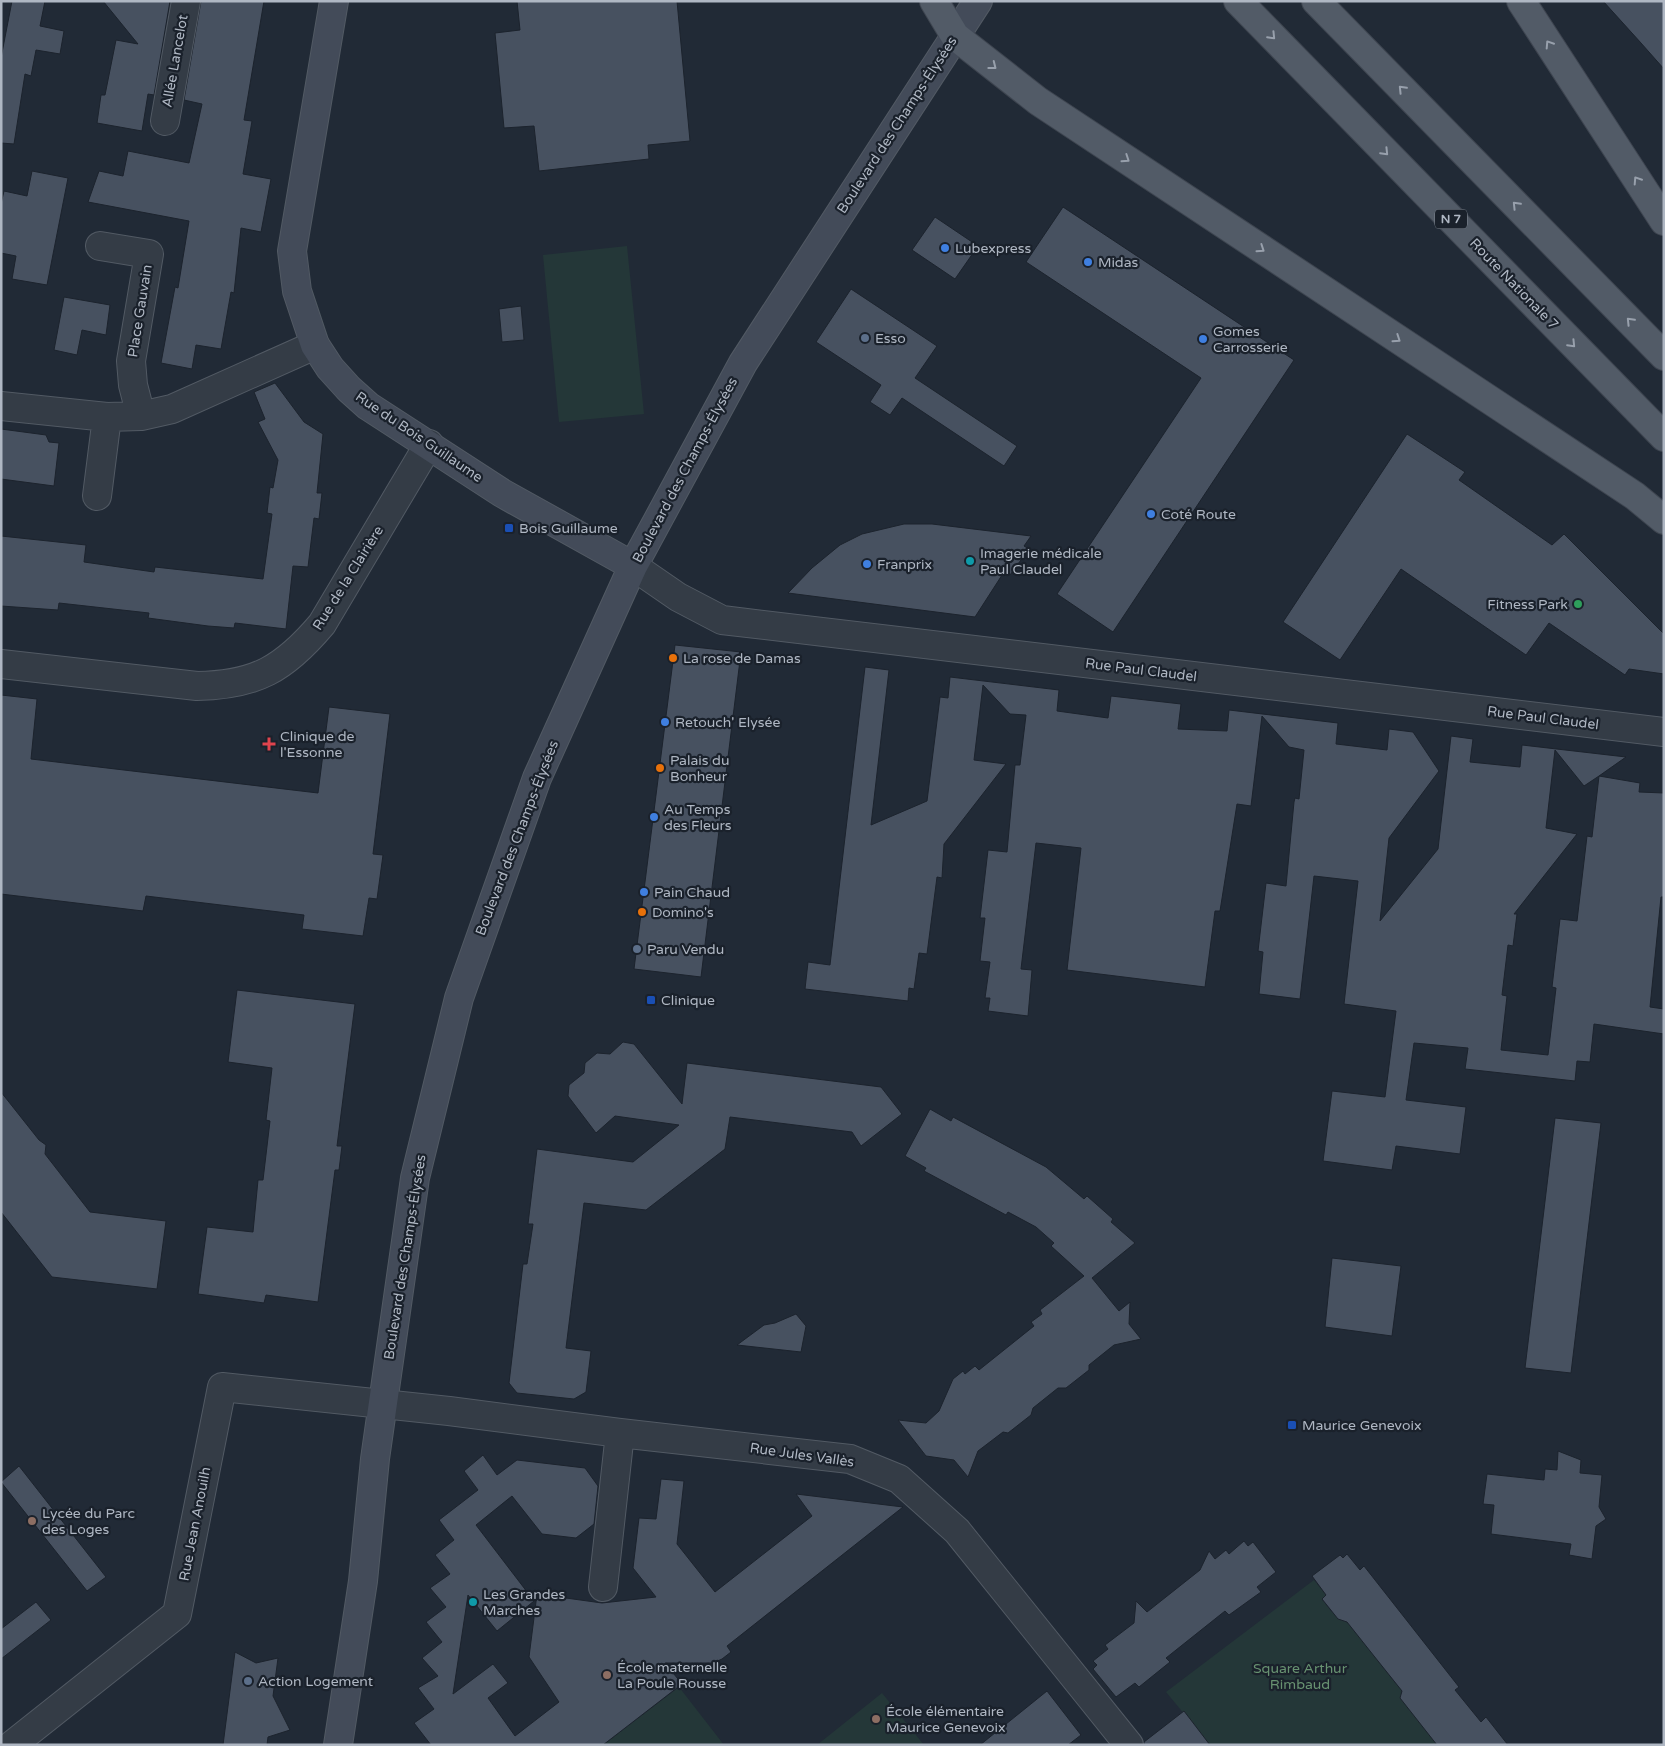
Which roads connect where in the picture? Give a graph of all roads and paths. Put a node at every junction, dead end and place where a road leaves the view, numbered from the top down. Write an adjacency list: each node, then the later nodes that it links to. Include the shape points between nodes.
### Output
1 (186, 1): 9 (street, Allée Lancelot)
2 (334, 1): 12 (main road, Rue du Bois Guillaume, via 292,251 297,291)
3 (934, 1): 8 (main road)
4 (978, 1): 8 (main road, Boulevard des Champs-Élysées)
5 (1238, 1): 17 (main road, Route Nationale 7 / N 7, one-way to 17)
6 (1316, 1): 13 (main road, one-way to 6)
7 (1521, 1): 10 (main road, one-way to 7)
8 (954, 36): 20 (main road, one-way to 20, via 1038,101 1635,496); 21 (main road, Boulevard des Champs-Élysées, via 743,363)
9 (164, 121)
10 (1664, 221)
11 (100, 246): 15 (street, Place Gauvain, via 149,254 131,361)
12 (315, 345): 15 (street, via 172,409); 18 (main road, Rue du Bois Guillaume, via 330,368 368,406)
13 (1664, 356)
14 (1, 406): 16 (street)
15 (141, 416): 16 (street)
16 (107, 417): 19 (street)
17 (1664, 437)
18 (429, 444): 21 (main road, Rue du Bois Guillaume, via 502,493); 22 (street, Rue de la Clairière, via 322,624 301,649 279,666 227,686 197,686)
19 (97, 496)
20 (1664, 520)
21 (634, 566): 23 (street, Rue Paul Claudel, via 678,597 722,620); 24 (main road, Boulevard des Champs-Élysées, via 537,778 458,998 414,1178)
22 (1, 664)
23 (1664, 732)
24 (383, 1404): 25 (street, Rue Jules Vallès); 27 (street, Rue Jean Anouilh, via 222,1386 177,1614); 28 (main road, Boulevard des Champs-Élysées, via 363,1581)
25 (620, 1433): 26 (street); 29 (street, Rue Jules Vallès, via 850,1459 899,1479 957,1531)
26 (603, 1587)
27 (12, 1745)
28 (338, 1745)
29 (1129, 1745)

